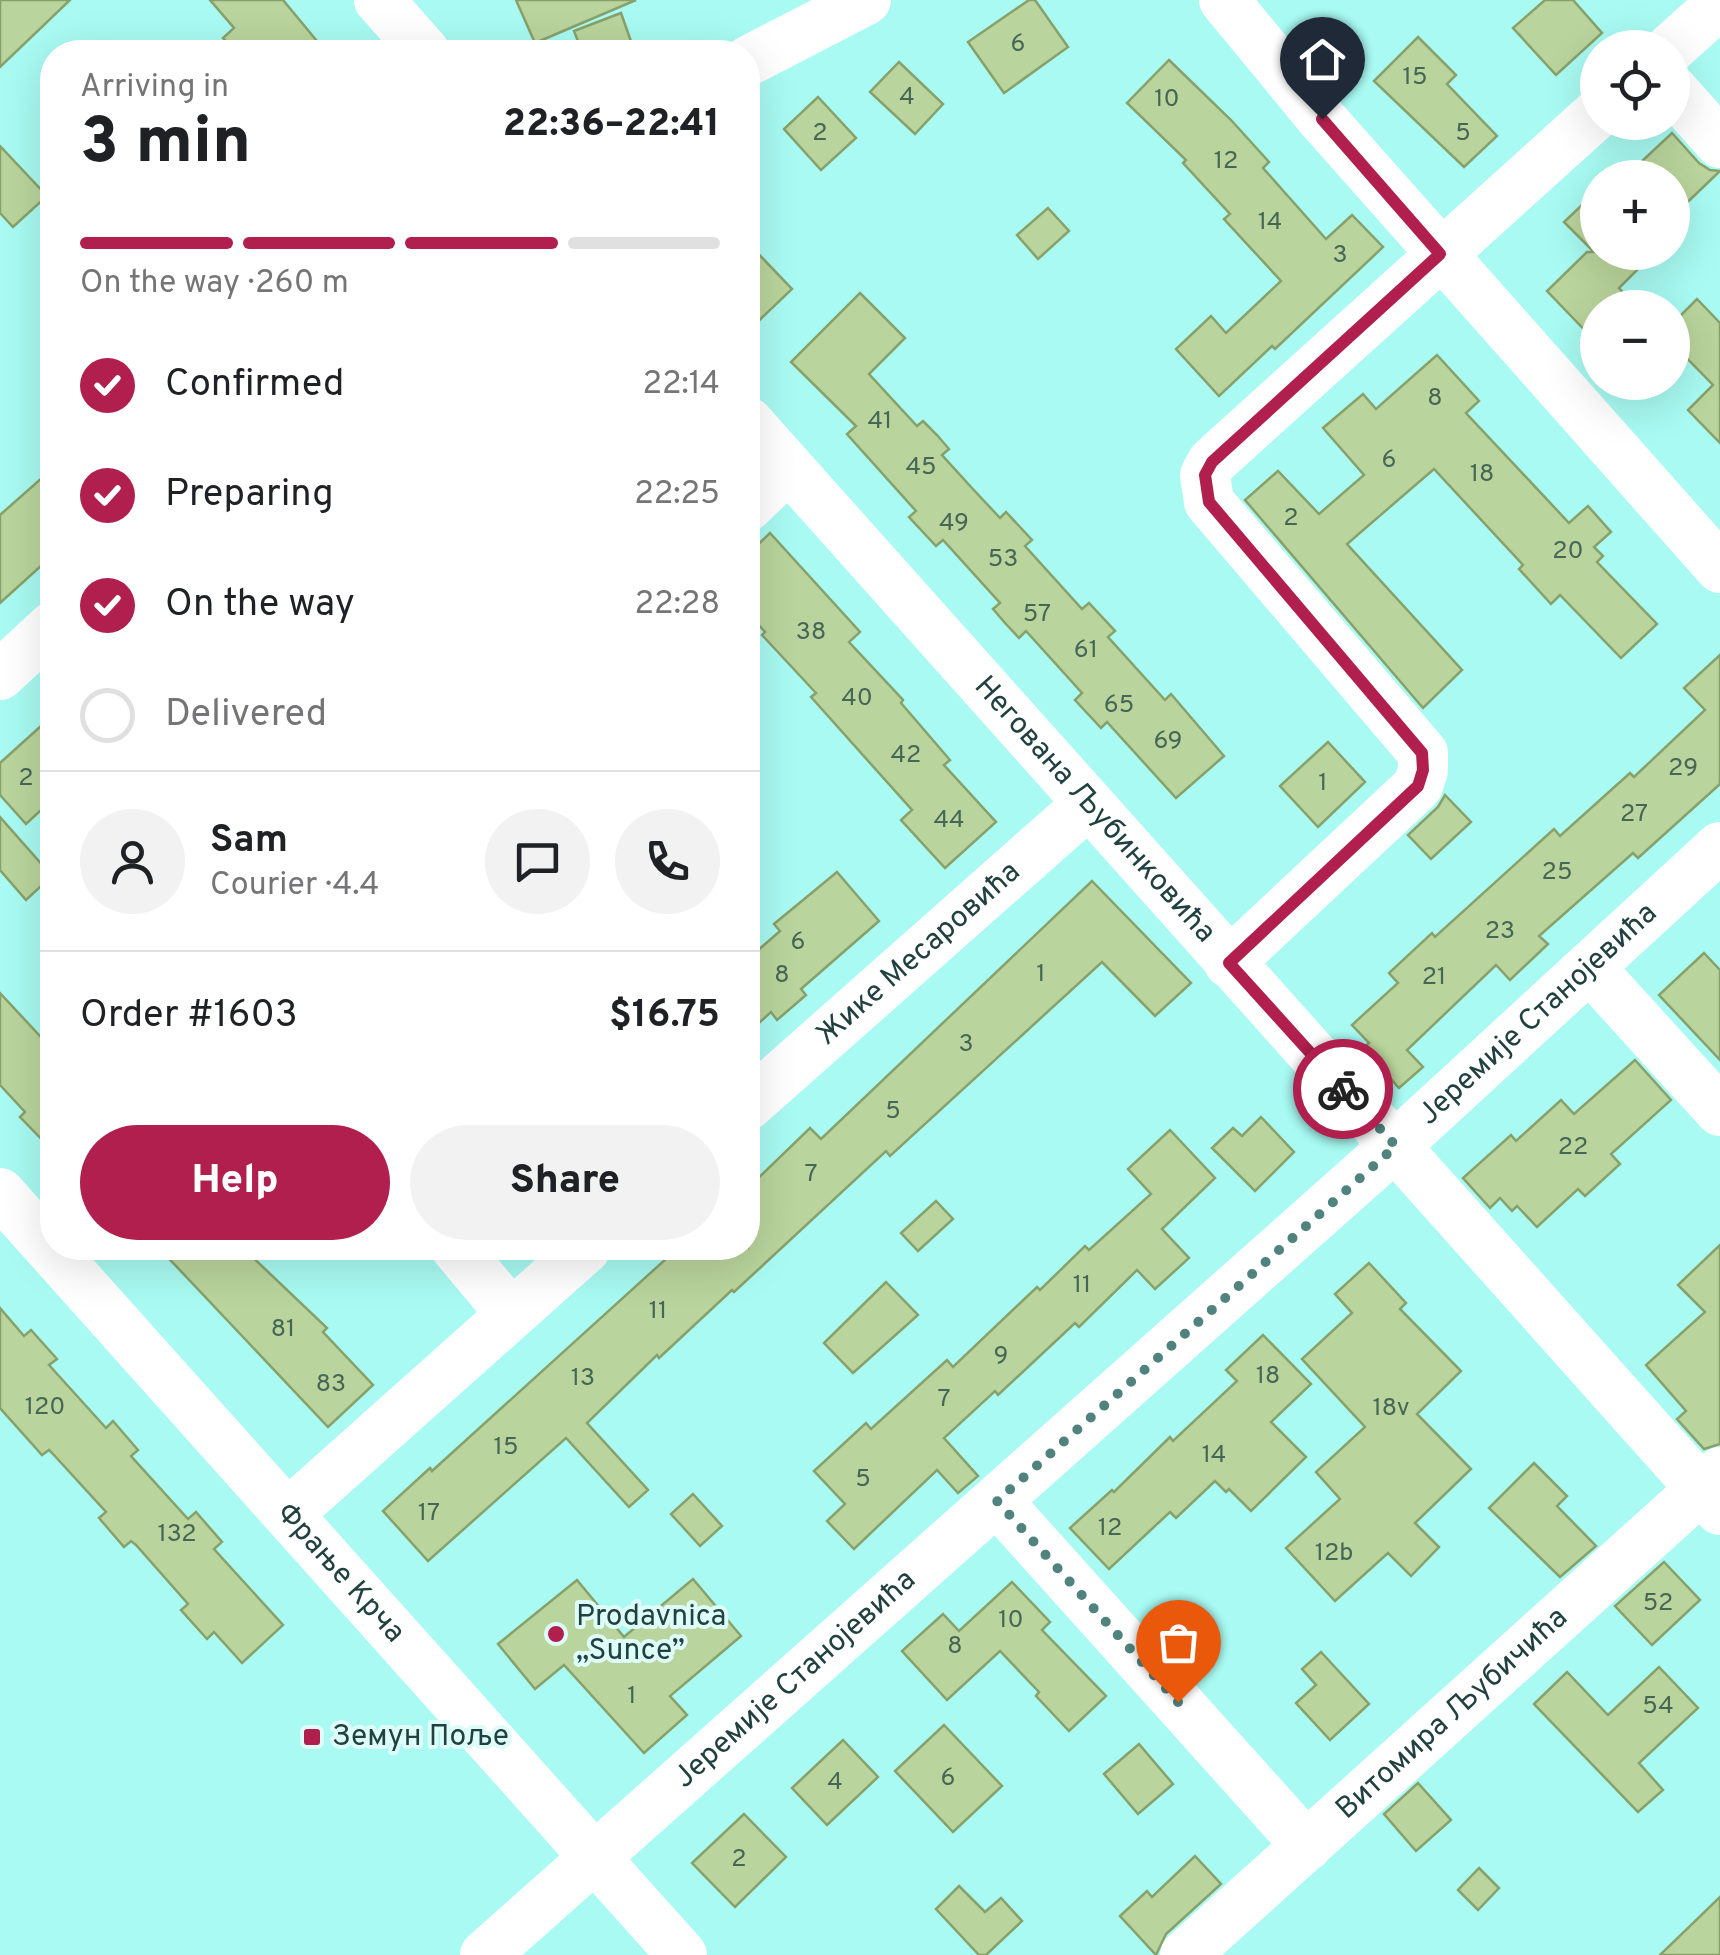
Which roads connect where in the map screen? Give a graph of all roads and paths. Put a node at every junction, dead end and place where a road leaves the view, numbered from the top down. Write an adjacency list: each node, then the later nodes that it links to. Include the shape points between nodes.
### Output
1 (379, 0): 6 (street)
2 (866, 0): 7 (street)
3 (1224, 0): 11 (street)
4 (1720, 4): 5 (street)
5 (1690, 31)
6 (414, 40)
7 (760, 55)
8 (1690, 110): 10 (street)
9 (1580, 129): 11 (street)
10 (1720, 143)
11 (1440, 254): 15 (street); 20 (street, via 1205,475 1209,502 1422,753 1423,770 1418,786)
12 (760, 436): 13 (street, Негована Љубинковића)
13 (788, 468): 14 (street); 18 (street, Негована Љубинковића)
14 (760, 495)
15 (1720, 568)
16 (40, 638): 17 (street)
17 (0, 674)
18 (1088, 804): 20 (street, Негована Љубинковића); 22 (street, Жике Месаровића)
19 (1720, 847): 21 (street, Јеремије Станојевића)
20 (1229, 963): 24 (street, Негована Љубинковића)
21 (1592, 968): 23 (street); 24 (street, Јеремије Станојевића)
22 (760, 1094)
23 (1720, 1111)
24 (1396, 1146): 31 (street, Негована Љубинковића); 32 (street, Јеремије Станојевића)
25 (0, 1192): 26 (street, Фрање Крча)
26 (40, 1237)
27 (61, 1260): 33 (street, Фрање Крча)
28 (466, 1260): 30 (street)
29 (572, 1260): 30 (street)
30 (511, 1314): 33 (street)
31 (1714, 1490): 34 (street, Витомира Љубичића)
32 (997, 1501): 34 (street); 35 (street, Јеремије Станојевића)
33 (288, 1514): 35 (street, Фрање Крча)
34 (1307, 1846): 38 (street, Витомира Љубичића)
35 (596, 1859): 36 (street, Јеремије Станојевића); 37 (street, Фрање Крча)
36 (485, 1955)
37 (682, 1955)
38 (1185, 1955)

